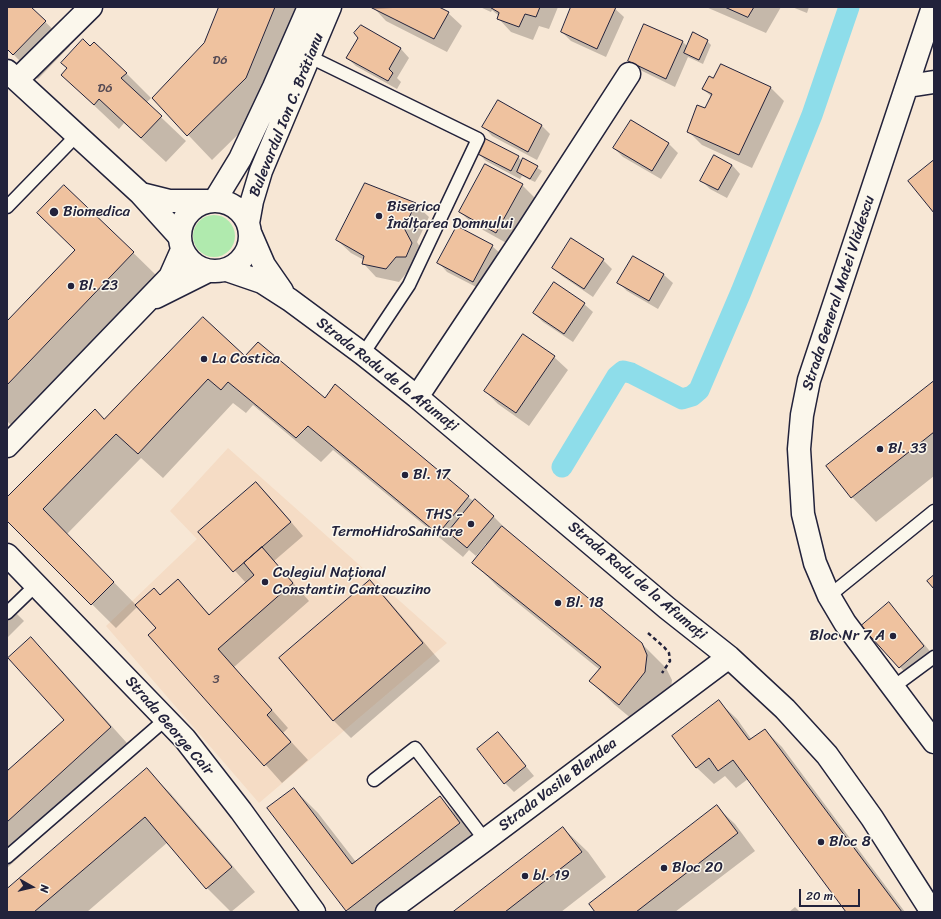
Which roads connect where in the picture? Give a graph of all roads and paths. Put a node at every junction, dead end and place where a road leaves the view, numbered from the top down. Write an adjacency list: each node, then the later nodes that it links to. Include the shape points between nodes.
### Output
1 (91, 7): 7 (street)
2 (309, 7): 12 (street, Bulevardul Ion C. Brătianu, via 286,62 230,178)
3 (330, 7): 5 (street, Bulevardul Ion C. Brătianu)
4 (933, 7): 9 (street, Strada General Matei Vlădescu)
5 (310, 57): 14 (street, Bulevardul Ion C. Brătianu, via 261,172 252,201); 19 (lane, via 478,139 409,285)
6 (629, 74): 20 (street)
7 (10, 76): 10 (street)
8 (934, 82): 9 (street)
9 (908, 86): 25 (street, Strada General Matei Vlădescu, via 809,380 802,415 799,449 804,514 815,563)
10 (76, 136): 11 (street); 13 (lane)
11 (141, 194): 12 (street, via 169,201); 15 (street)
12 (211, 201): 14 (street, via 226,202 236,207 243,214); 15 (street, via 190,210 182,222)
13 (7, 207)
14 (250, 229): 16 (street, via 249,246 244,256 237,264); 17 (street, Strada Radu de la Afumați, via 267,272)
15 (181, 243): 16 (street, via 188,260 197,267); 18 (street, via 170,277)
16 (218, 271): 17 (street, Strada Radu de la Afumați, via 262,282); 18 (street)
17 (290, 300): 19 (street, Strada Radu de la Afumați)
18 (146, 302): 21 (street)
19 (363, 354): 20 (street, Strada Radu de la Afumați)
20 (417, 397): 28 (street, Strada Radu de la Afumați, via 667,608)
21 (7, 446)
22 (934, 510): 25 (lane)
23 (7, 555): 24 (street, Strada George Cair)
24 (36, 584): 26 (lane); 32 (street, Strada George Cair)
25 (828, 596): 31 (street, Strada General Matei Vlădescu)
26 (7, 613)
27 (648, 633): 30 (path, via 669,654 670,661)
28 (729, 657): 35 (street, Strada Vasile Blendea); 39 (street, Strada Radu de la Afumați, via 785,710 827,755 872,818)
29 (934, 657): 31 (lane)
30 (662, 673)
31 (892, 688): 33 (street, Strada General Matei Vlădescu)
32 (166, 719): 36 (lane); 37 (street, Strada George Cair, via 185,739 241,811)
33 (934, 742)
34 (374, 780): 35 (lane, via 415,748)
35 (485, 840): 38 (street, Strada Vasile Blendea)
36 (7, 857)
37 (314, 912)
38 (387, 912)
39 (932, 912)

